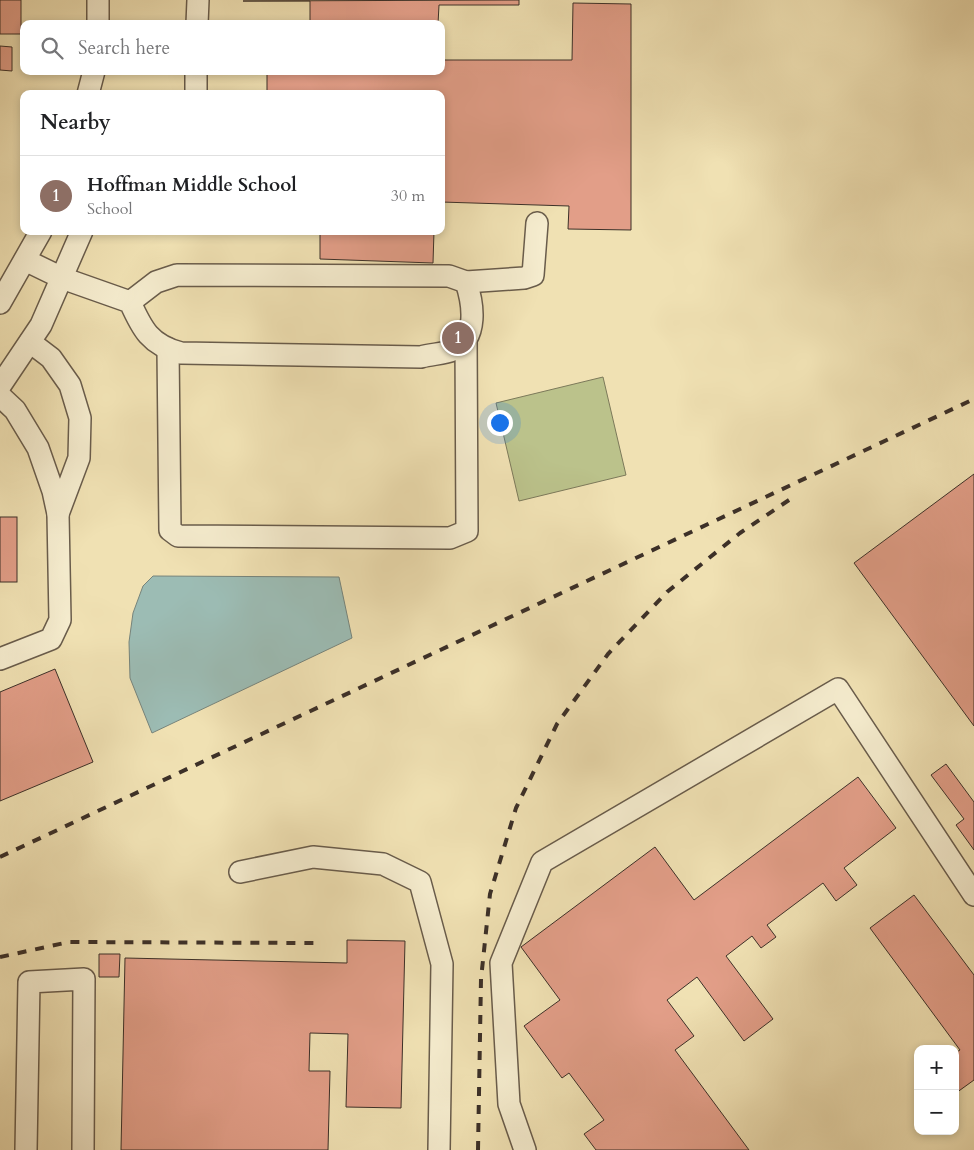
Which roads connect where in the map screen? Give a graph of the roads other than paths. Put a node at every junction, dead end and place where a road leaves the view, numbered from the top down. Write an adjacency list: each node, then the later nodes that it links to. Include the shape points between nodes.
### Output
1 (98, 0): 3 (street)
2 (198, 0): 4 (street)
3 (98, 20)
4 (197, 20)
5 (93, 75): 8 (street)
6 (100, 75): 9 (street)
7 (196, 75): 10 (street)
8 (89, 90)
9 (102, 90)
10 (196, 90)
11 (536, 223): 16 (street, via 533,275)
12 (39, 235): 14 (street)
13 (80, 235): 15 (street)
14 (25, 260): 15 (street); 18 (street)
15 (62, 278): 17 (street); 20 (street)
16 (466, 282): 17 (street, via 449,276 177,275 156,282); 19 (street, via 472,302 472,323)
17 (130, 302): 21 (street, via 151,338)
18 (0, 303)
19 (466, 339): 21 (street, via 453,350 421,356 181,353); 21 (street, via 467,531 450,538 178,536 170,530)
20 (30, 342): 22 (street); 24 (street, via 51,358 70,384 80,418 79,458)
21 (168, 349)
22 (0, 386)
23 (0, 396): 24 (street, via 15,410 38,448 54,491)
24 (58, 514): 25 (street, via 60,620 50,639)
25 (0, 659)
26 (240, 872): 30 (street, via 313,857 383,864 420,882 442,964)
27 (974, 895): 31 (street, via 838,689 542,862 501,963 509,1104)
28 (26, 1150): 29 (street, via 29,982 84,979)
29 (83, 1150)
30 (440, 1150)
31 (524, 1150)

